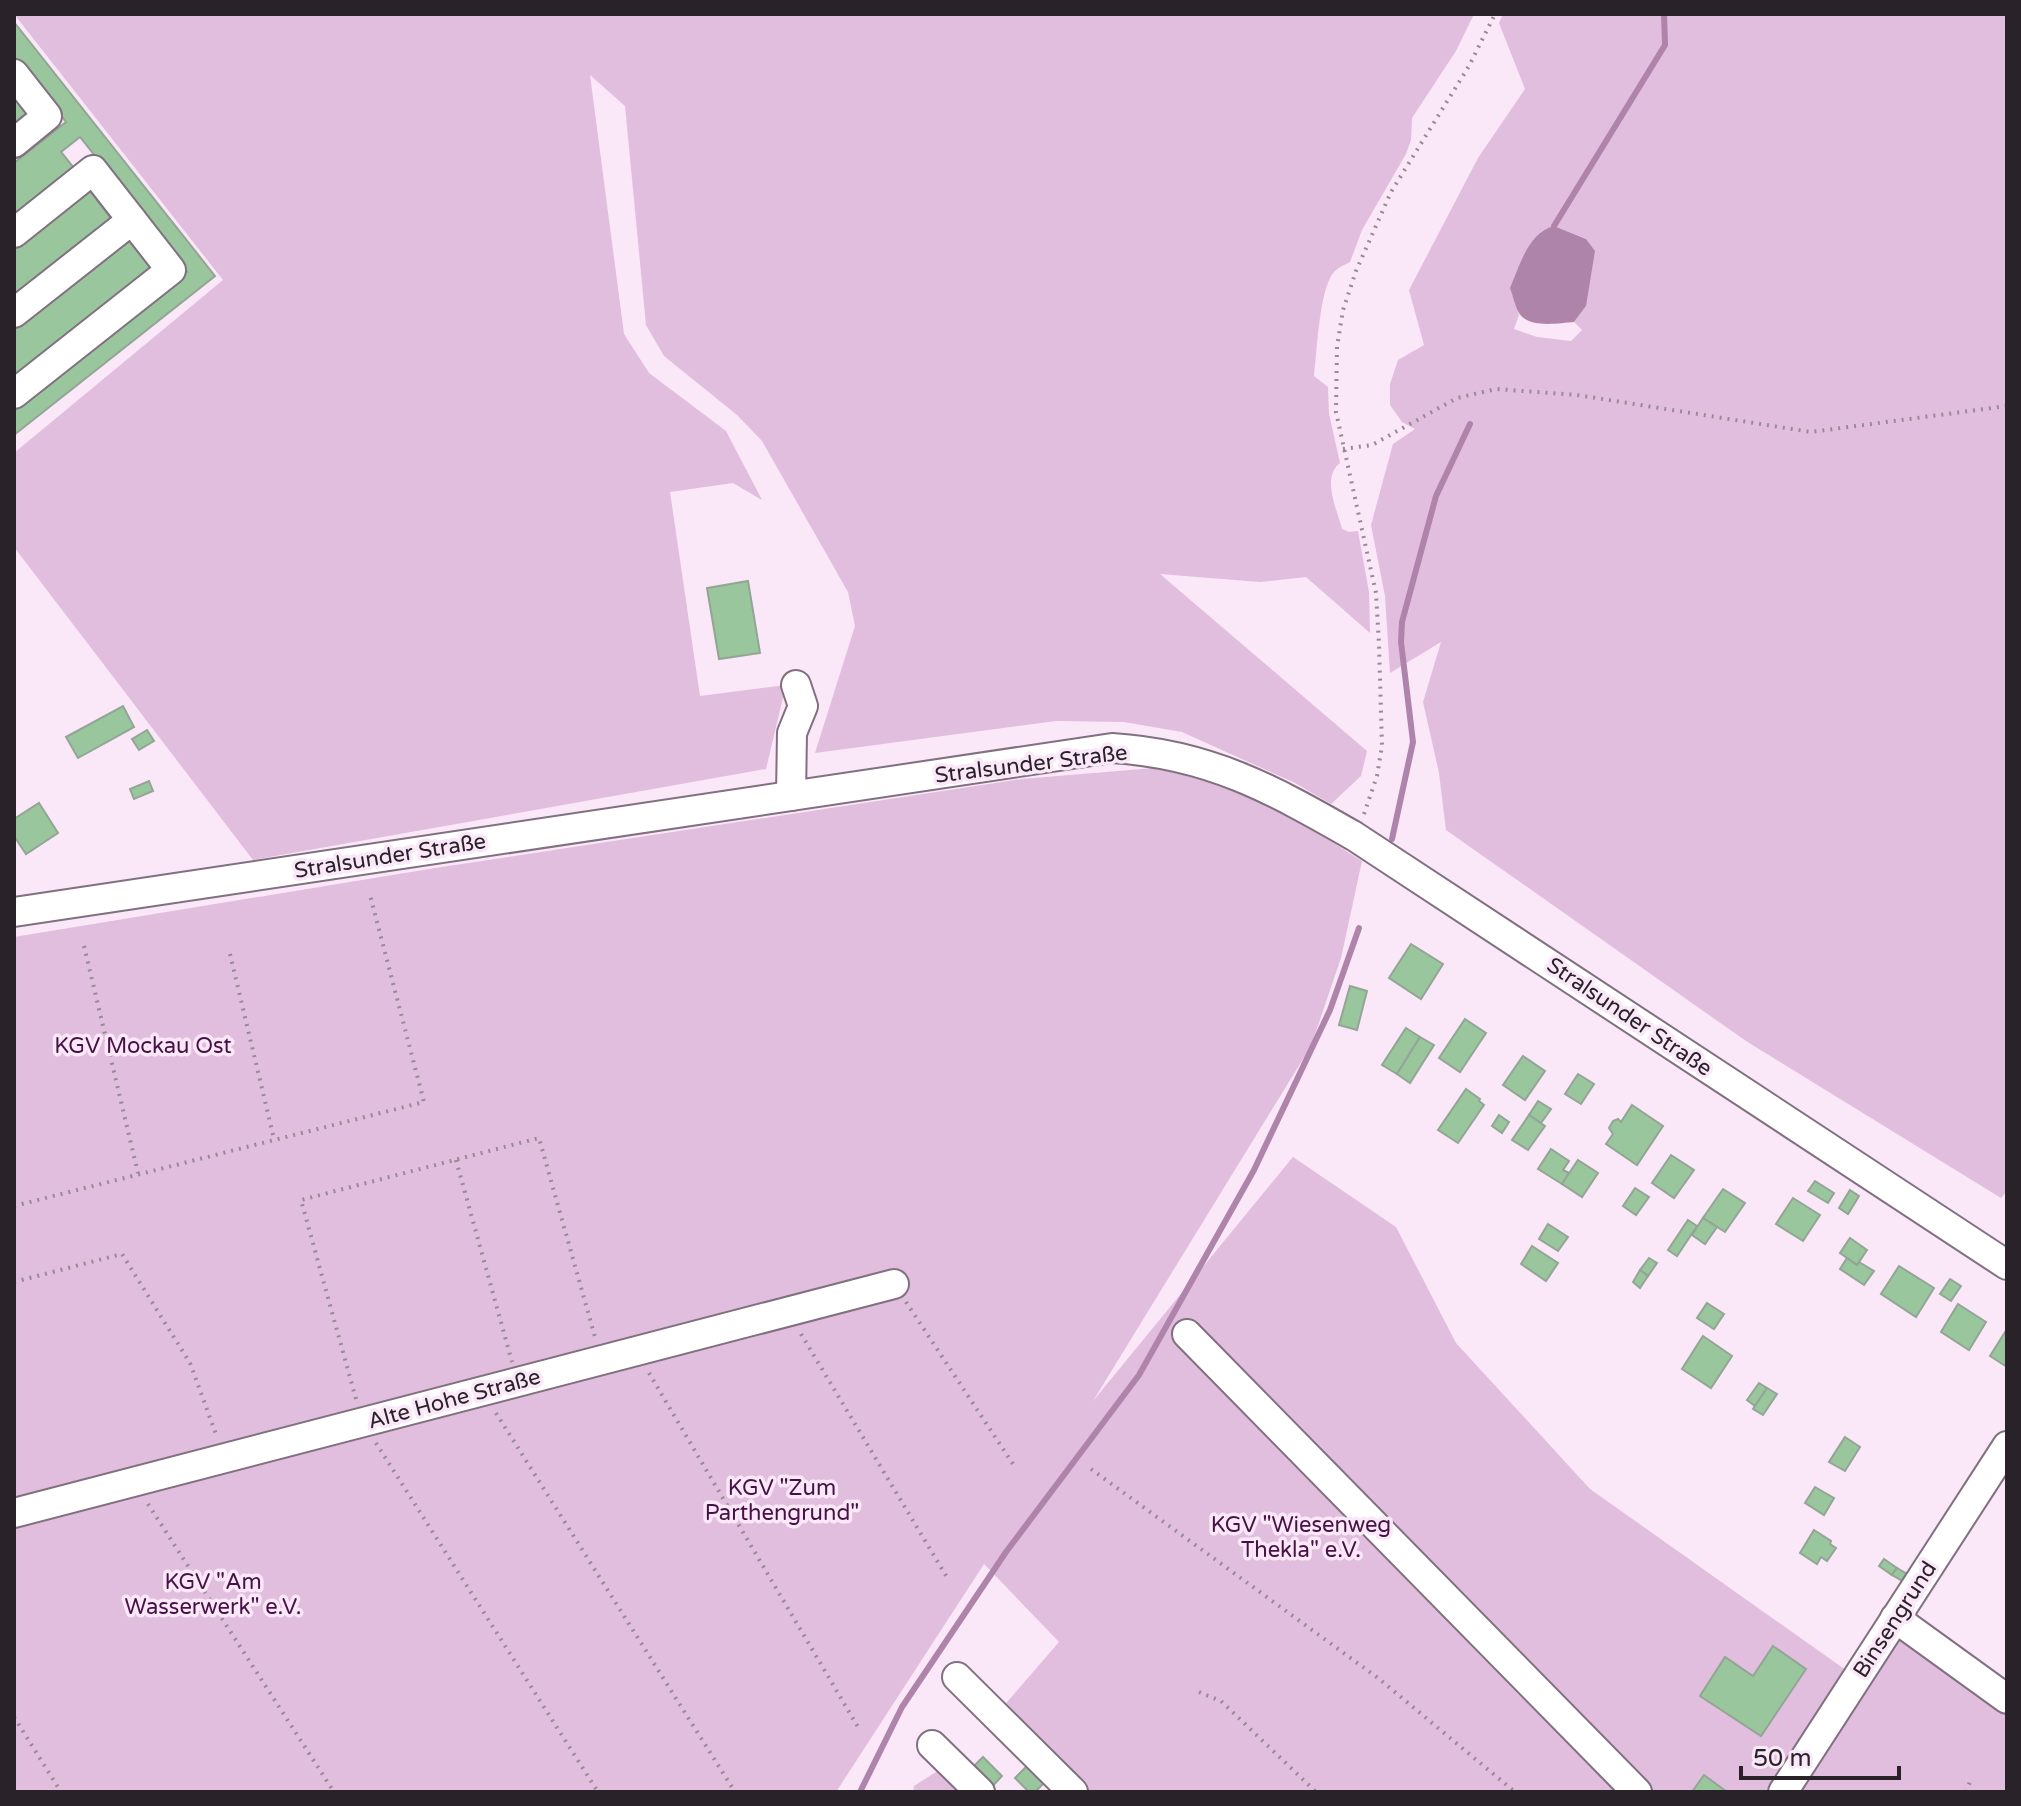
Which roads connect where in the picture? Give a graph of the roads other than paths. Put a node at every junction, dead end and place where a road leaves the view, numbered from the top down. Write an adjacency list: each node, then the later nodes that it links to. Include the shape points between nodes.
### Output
1 (14, 74): 2 (street, via 47,116)
2 (14, 143)
3 (132, 220): 4 (street, via 93,170); 5 (street); 6 (street, via 171,270)
4 (14, 233)
5 (14, 313)
6 (14, 394)
7 (796, 685): 8 (street, via 803,706 792,733)
8 (791, 796): 9 (street, Stralsunder Straße); 10 (street, Stralsunder Straße, via 1112,748 1169,753 1210,764 1281,794 1354,836)
9 (14, 912)
10 (2007, 1265)
11 (894, 1284): 14 (street, Alte Hohe Straße)
12 (1187, 1334): 21 (street)
13 (2007, 1446): 15 (street, Binsengrund)
14 (14, 1513)
15 (1895, 1618): 17 (street); 22 (street, Binsengrund)
16 (957, 1677): 20 (street)
17 (2007, 1699)
18 (932, 1745): 19 (street)
19 (980, 1792)
20 (1073, 1792)
21 (1637, 1792)
22 (1783, 1792)

